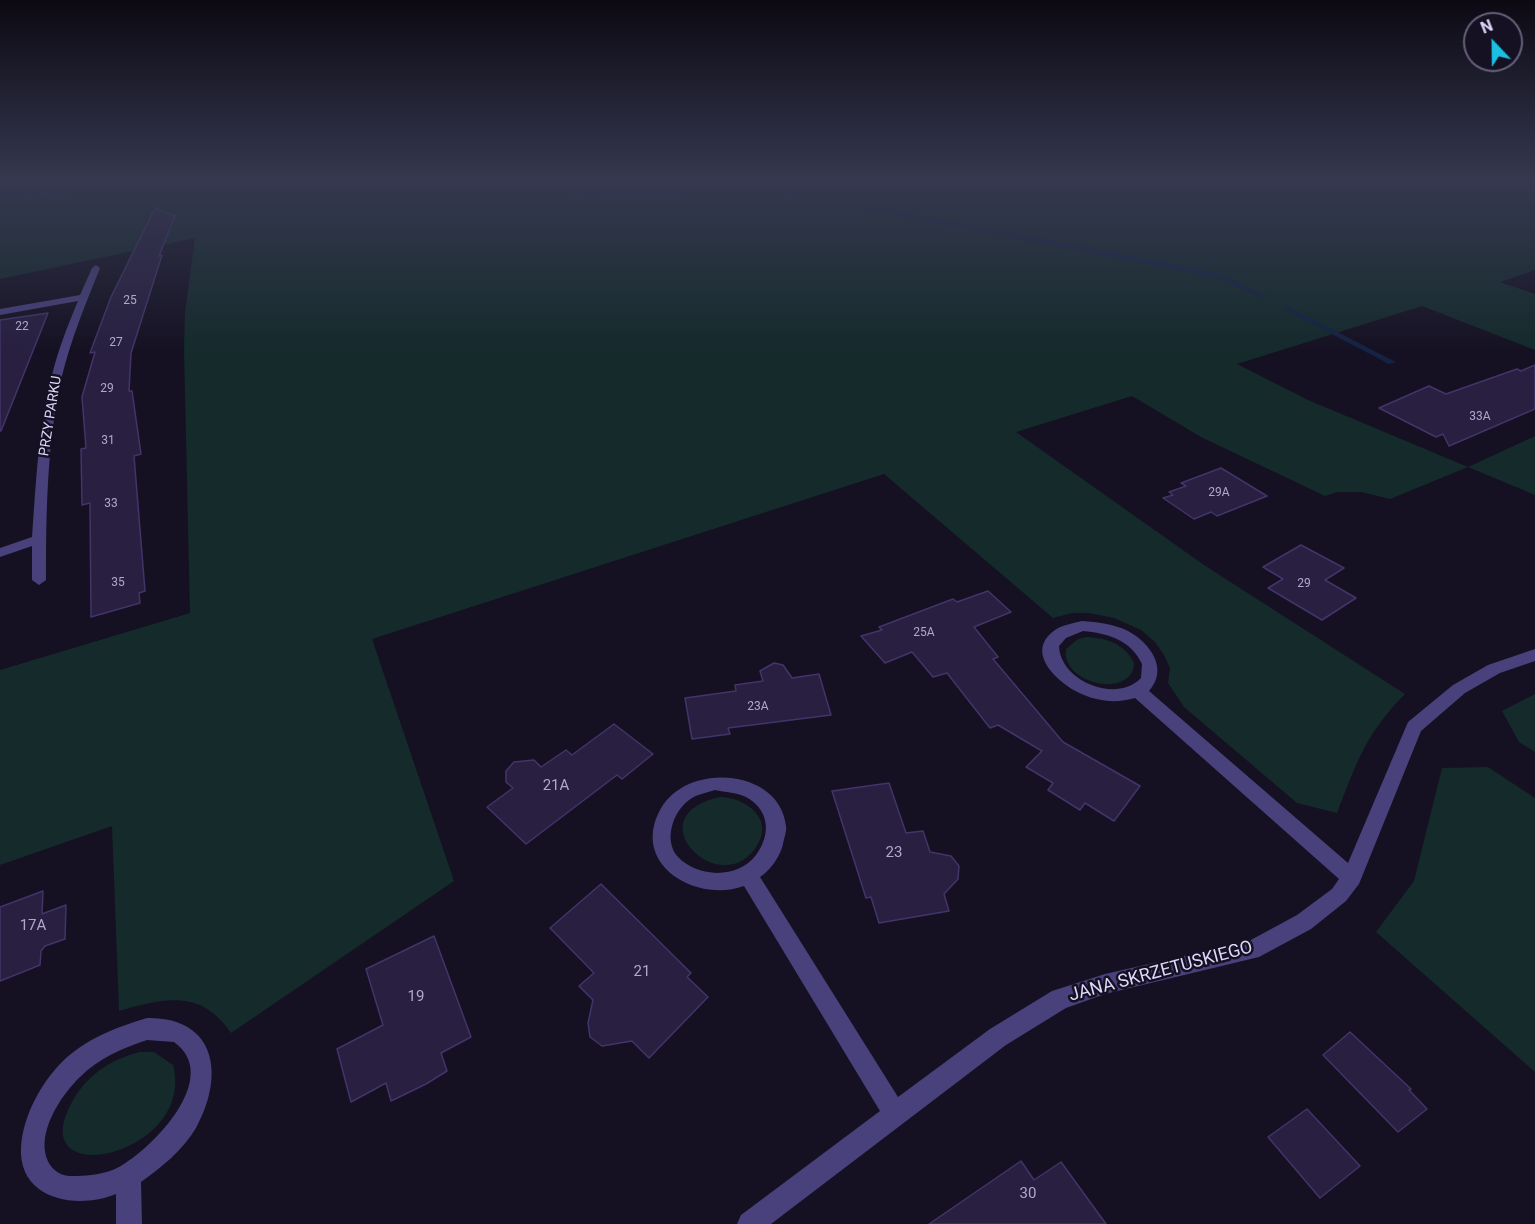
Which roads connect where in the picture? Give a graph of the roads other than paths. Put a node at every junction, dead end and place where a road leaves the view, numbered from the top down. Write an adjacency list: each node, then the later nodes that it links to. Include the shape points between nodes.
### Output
1 (96, 268): 2 (street, PRZY PARKU)
2 (84, 297): 3 (street); 4 (street, PRZY PARKU, via 54,387 45,437)
3 (0, 312)
4 (39, 539): 5 (street); 6 (street, PRZY PARKU)
5 (0, 554)
6 (39, 580)
7 (1535, 655): 10 (street, JANA SKRZETUSKIEGO, via 1494,669 1459,689 1414,727)
8 (1138, 691): 8 (street, via 1147,684 1151,664 1145,653 1124,635 1082,626 1058,635 1052,643 1053,665 1074,685 1107,696); 10 (street)
9 (748, 875): 9 (street, via 763,864 778,836 777,820 770,806 754,792 731,784 699,786 670,807 660,837 664,853 675,867 690,877 709,882); 11 (street)
10 (1352, 878): 11 (street, JANA SKRZETUSKIEGO, via 1339,895 1304,922 1252,950 1105,984 1060,999 998,1037)
11 (895, 1114): 14 (street, JANA SKRZETUSKIEGO)
12 (128, 1176): 12 (street, via 155,1157 181,1130 201,1088 202,1064 191,1041 175,1031 147,1029 93,1051 69,1071 44,1106 34,1134 33,1160 40,1174 61,1188 91,1189); 13 (street)
13 (129, 1224)
14 (750, 1224)

